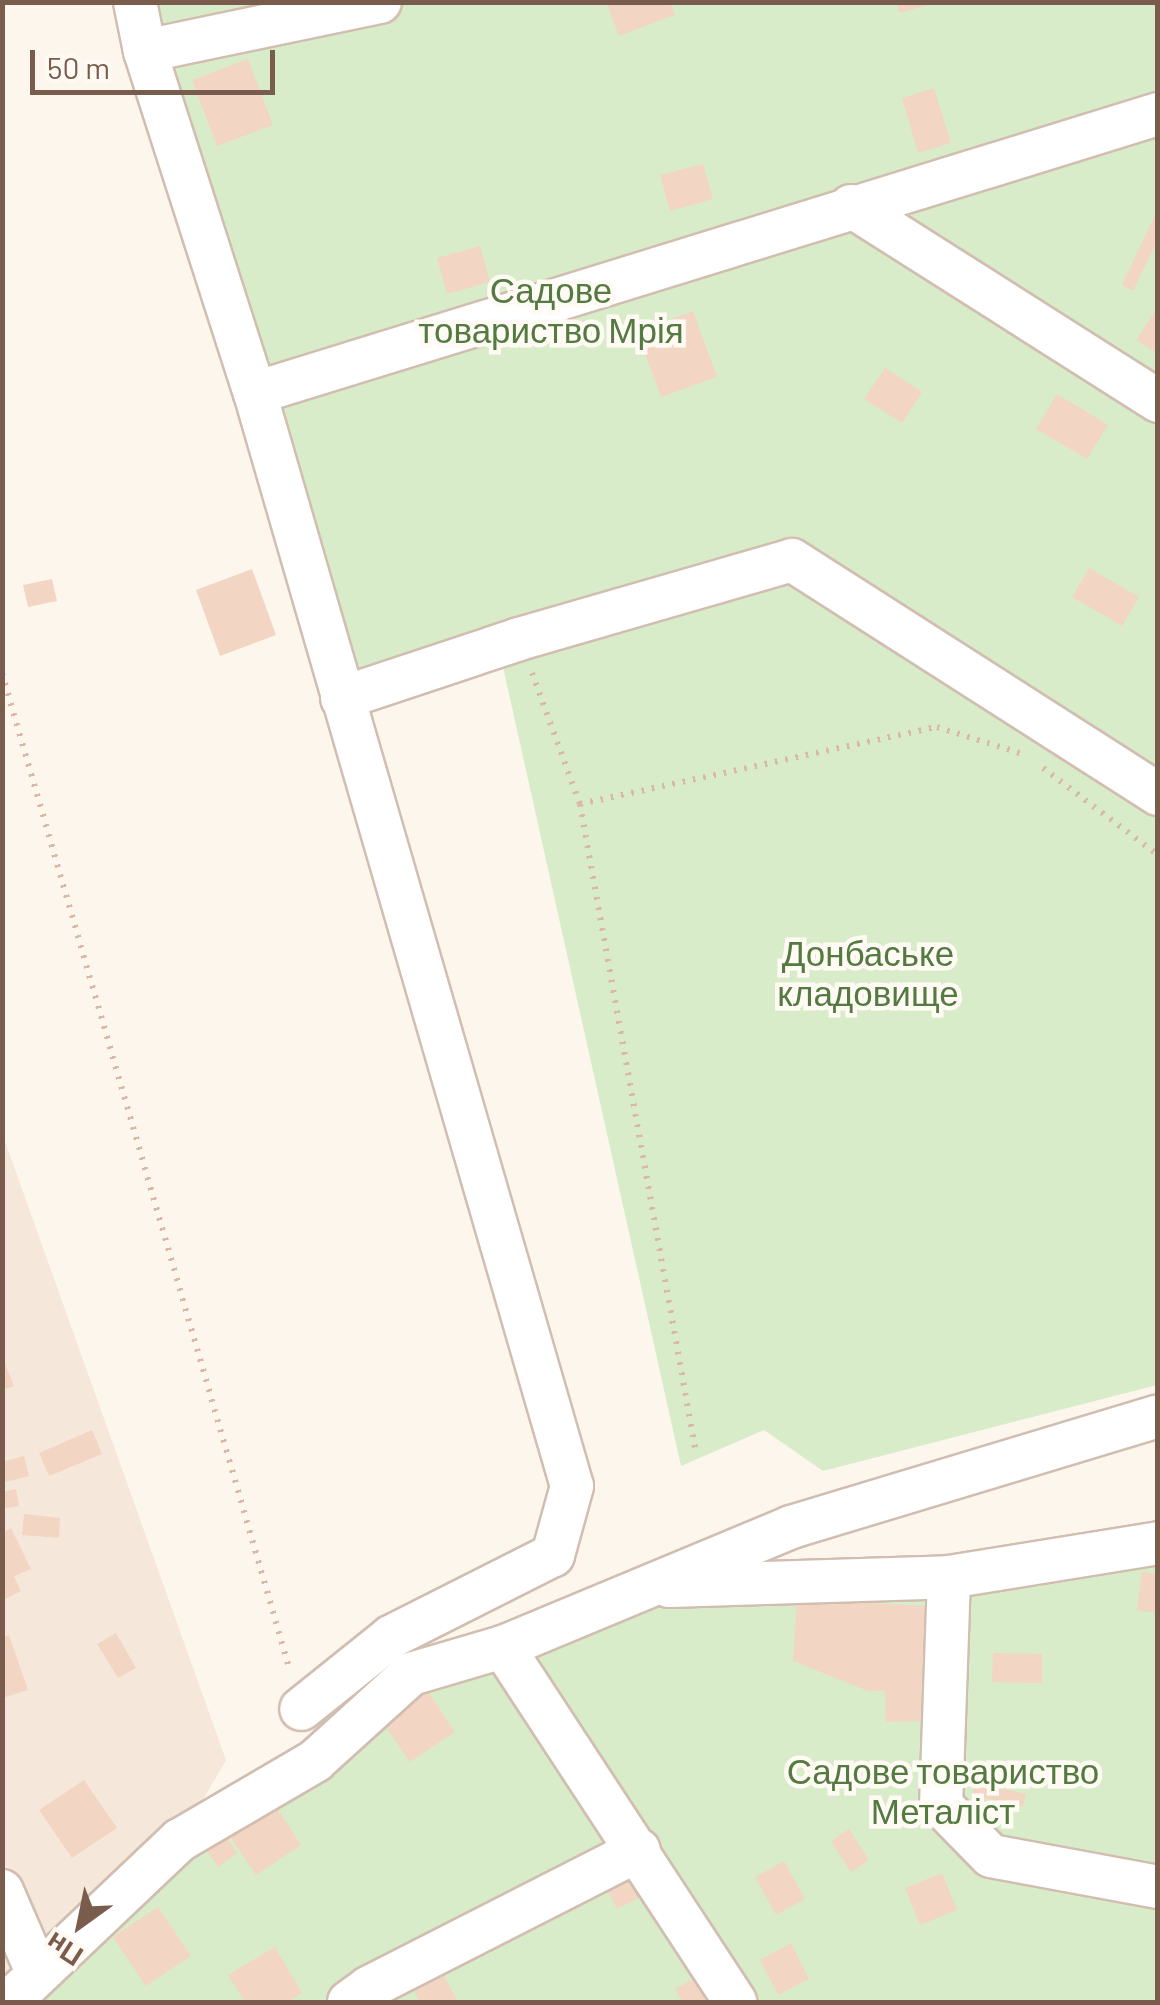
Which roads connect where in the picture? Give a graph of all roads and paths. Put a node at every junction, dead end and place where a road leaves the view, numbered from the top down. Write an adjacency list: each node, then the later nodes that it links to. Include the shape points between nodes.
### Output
1 (134, 2): 3 (street)
2 (380, 2): 3 (street)
3 (145, 51): 6 (street)
4 (1158, 114): 5 (street)
5 (851, 206): 6 (street); 7 (street)
6 (255, 394): 10 (street)
7 (1158, 402)
8 (520, 639): 10 (street); 13 (street, via 792,560); 14 (path)
9 (2, 673): 22 (path)
10 (342, 698): 22 (street, via 572,1486 553,1554 392,1637)
11 (1026, 755): 14 (path, via 938,727)
12 (1041, 767): 15 (path)
13 (1158, 794)
14 (580, 804): 17 (path)
15 (1158, 855)
16 (1158, 1416): 20 (street, via 791,1527)
17 (696, 1453)
18 (1158, 1544): 19 (street)
19 (949, 1577): 20 (street); 24 (street, via 941,1805 991,1856)
20 (638, 1588): 21 (street)
21 (502, 1647): 23 (street); 26 (street, via 411,1674 316,1761 180,1840)
22 (301, 1709)
23 (639, 1850): 27 (street); 28 (street)
24 (1158, 1887)
25 (2, 1891): 26 (street)
26 (23, 1988)
27 (349, 2002)
28 (735, 2002)

